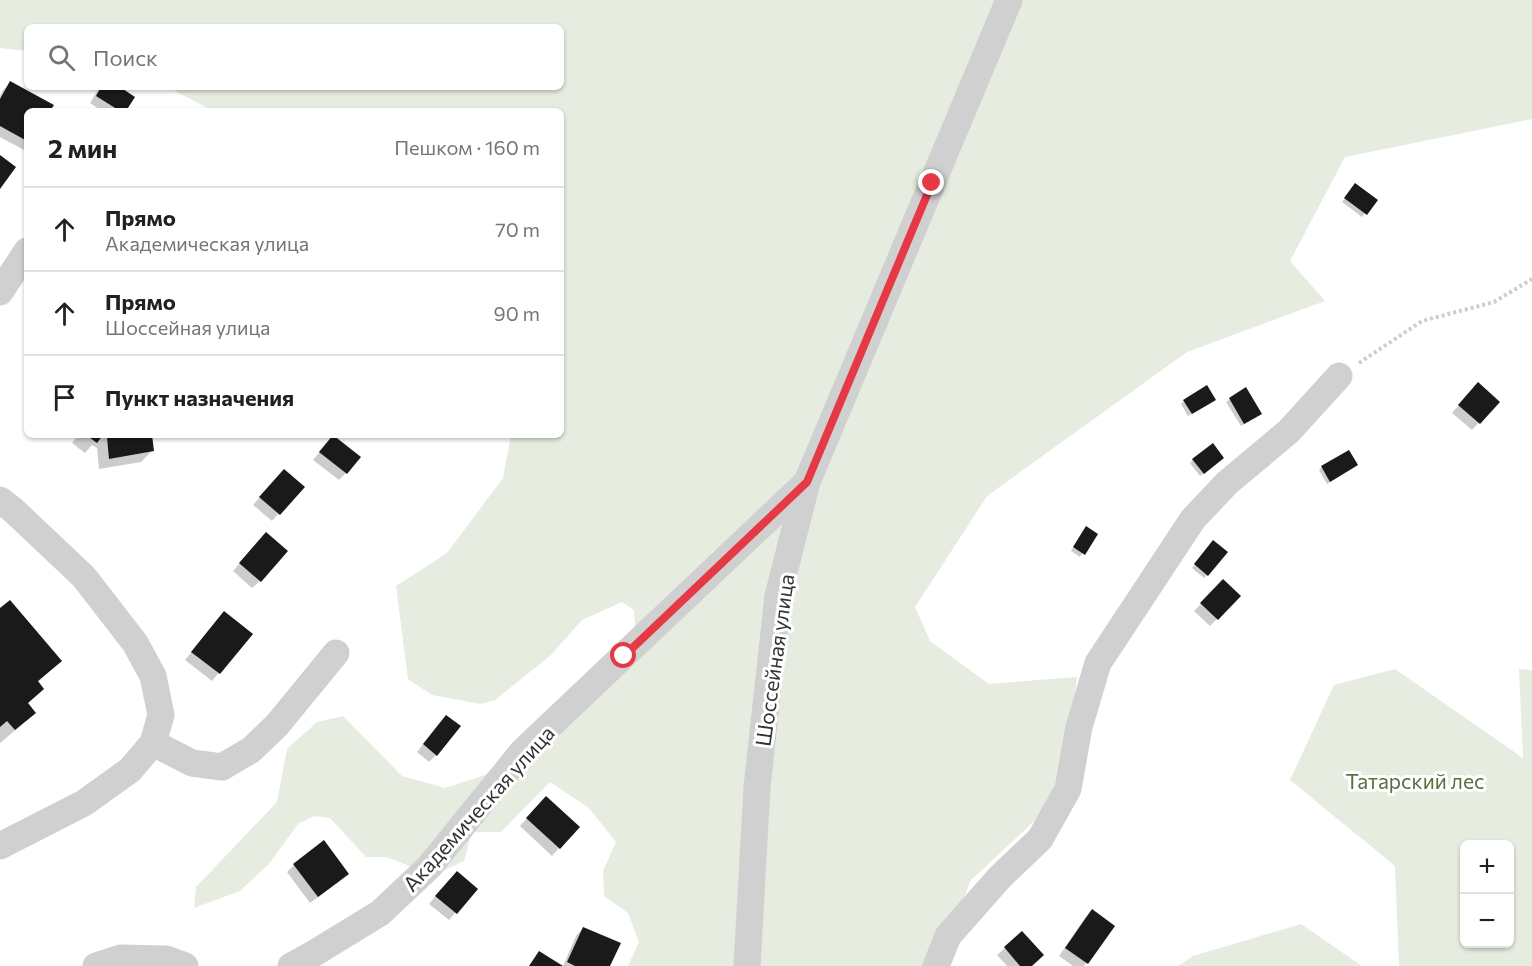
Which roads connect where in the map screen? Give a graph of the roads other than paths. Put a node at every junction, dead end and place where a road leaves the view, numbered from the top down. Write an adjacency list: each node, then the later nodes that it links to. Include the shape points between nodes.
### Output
1 (1009, 0): 5 (street, Шоссейная улица)
2 (24, 256): 3 (street)
3 (0, 292)
4 (1339, 376): 14 (street, via 1289,431 1227,483 1193,519 1098,663 1079,727 1068,789 1040,839 999,877 948,936)
5 (807, 482): 12 (street, Академическая улица, via 524,751 429,867 380,913); 13 (street, Шоссейная улица, via 778,597 757,788)
6 (0, 500): 8 (street, via 84,577 135,643 153,676 161,715)
7 (336, 653): 8 (street, via 277,725 251,750 222,767 192,762)
8 (153, 743): 9 (street, via 130,770 84,803)
9 (0, 846)
10 (96, 966): 11 (street, via 120,958 166,959)
11 (185, 966)
12 (291, 966)
13 (747, 966)
14 (936, 966)

